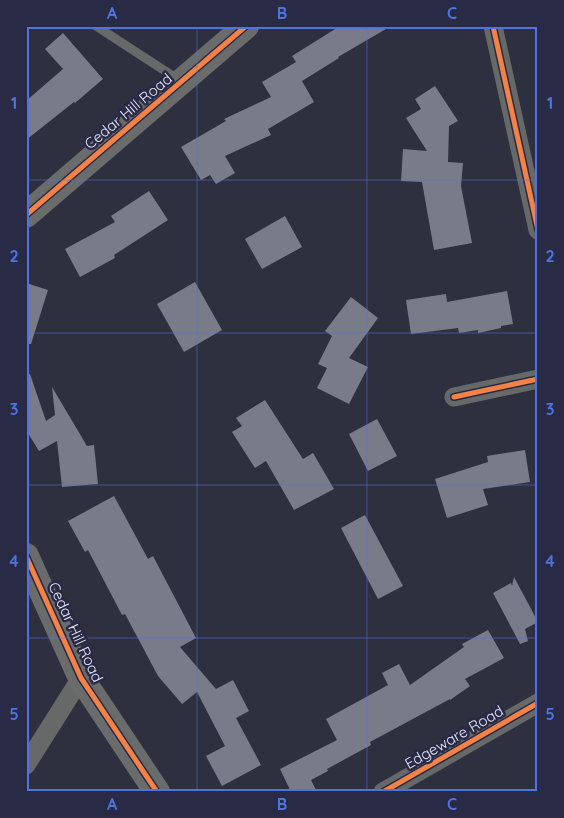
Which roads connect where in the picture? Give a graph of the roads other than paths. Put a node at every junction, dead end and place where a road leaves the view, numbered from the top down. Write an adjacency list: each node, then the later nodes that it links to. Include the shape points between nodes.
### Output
1 (96, 26): 4 (lane)
2 (246, 26): 4 (street, Cedar Hill Road)
3 (493, 26): 6 (street)
4 (182, 82): 5 (street, Cedar Hill Road)
5 (26, 215)
6 (538, 230)
7 (538, 379): 8 (street)
8 (454, 396)
9 (26, 556): 10 (street, Cedar Hill Road)
10 (81, 678): 12 (street); 13 (street, Cedar Hill Road)
11 (538, 703): 14 (street, Edgeware Road)
12 (26, 766)
13 (157, 792)
14 (383, 792)

